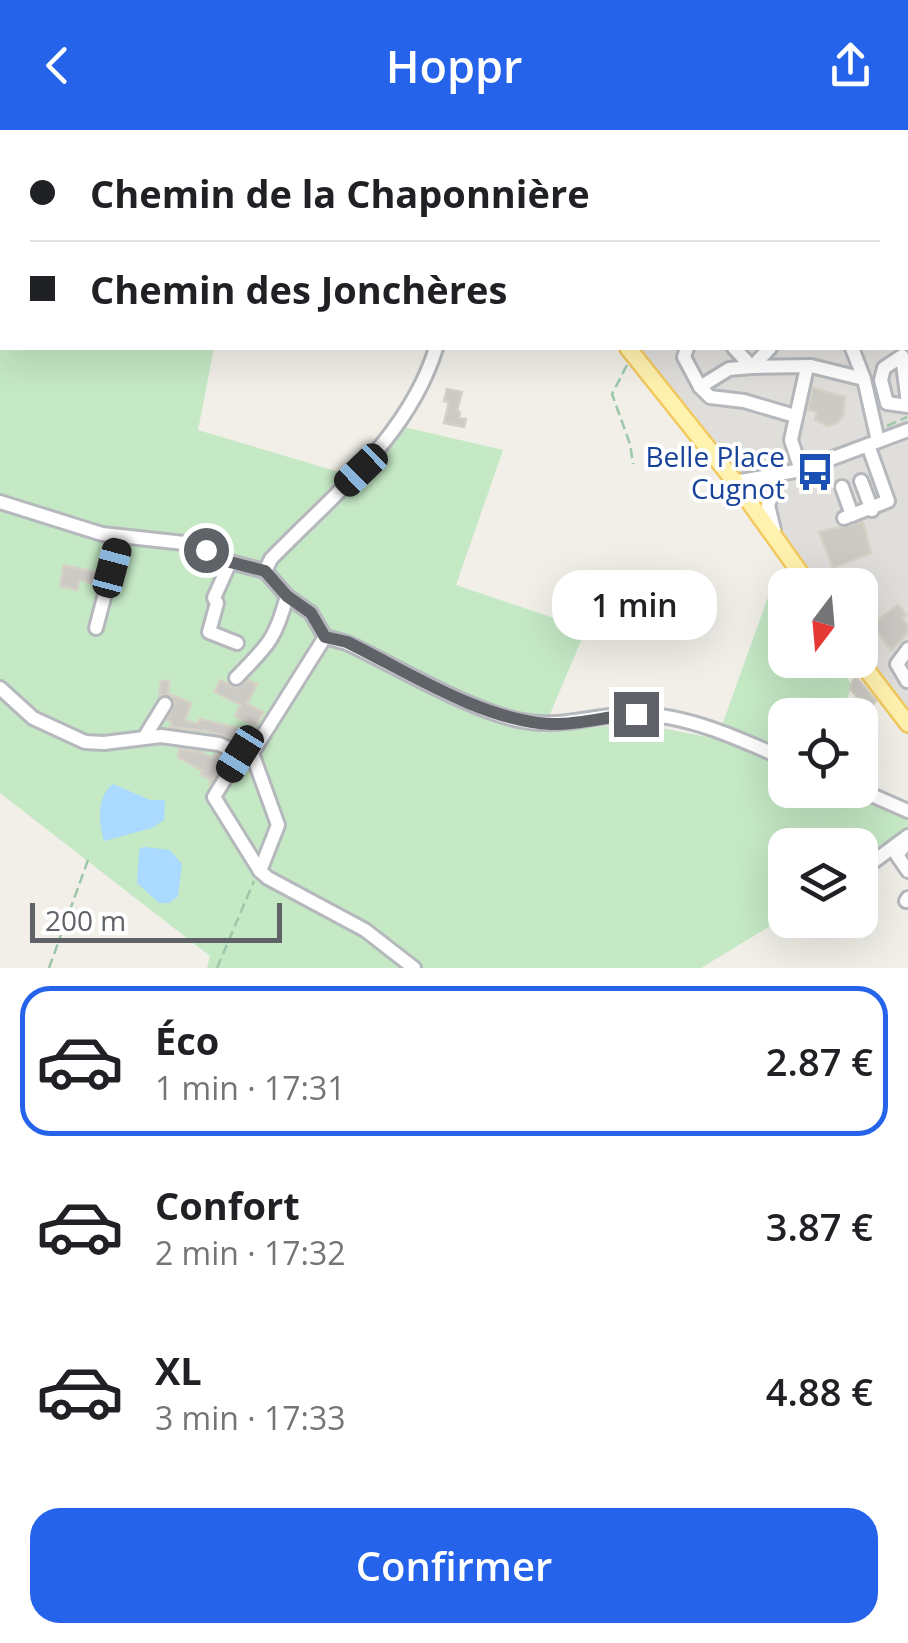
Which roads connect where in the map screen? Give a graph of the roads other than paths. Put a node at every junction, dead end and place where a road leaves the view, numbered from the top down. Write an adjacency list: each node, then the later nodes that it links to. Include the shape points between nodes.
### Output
1 (435, 350): 28 (street, via 405,414)
2 (686, 350): 10 (street)
3 (736, 350): 7 (street)
4 (768, 350): 7 (street)
5 (853, 350): 9 (street)
6 (626, 351): 12 (main road); 19 (main road)
7 (752, 367): 8 (street); 10 (street, via 728,369)
8 (807, 368): 9 (street); 11 (street)
9 (864, 379): 14 (street)
10 (700, 387): 11 (street, via 710,396)
11 (795, 416): 15 (street, via 791,440)
12 (678, 423): 19 (street); 22 (main road)
13 (908, 430): 14 (street)
14 (873, 443): 15 (street); 21 (street, via 889,497)
15 (801, 470): 17 (street); 19 (street)
16 (861, 480): 21 (street)
17 (776, 484): 19 (street); 27 (street, via 768,505 773,529)
18 (842, 487): 21 (street, via 848,517)
19 (739, 491): 22 (street); 26 (main road)
20 (0, 502): 23 (street)
21 (872, 510)
22 (751, 520): 25 (main road)
23 (120, 537): 24 (street, via 184,543); 30 (street)
24 (230, 562): 28 (street); 32 (street, via 209,632)
25 (787, 568)
26 (798, 568)
27 (799, 568)
28 (265, 571): 29 (street)
29 (287, 596): 31 (street, via 311,613); 34 (street, via 272,641)
30 (96, 628)
31 (325, 637): 41 (street, via 509,718 570,724 660,716); 42 (street)
32 (237, 642)
33 (908, 649): 36 (street, via 897,664)
34 (236, 678)
35 (874, 678): 39 (main road)
36 (907, 681)
37 (0, 688): 40 (street, via 33,718 86,742)
38 (164, 704): 40 (street)
39 (908, 724)
40 (144, 738): 42 (street)
41 (768, 752)
42 (246, 753): 47 (street, via 278,824); 47 (street, via 214,797)
43 (878, 798): 44 (street)
44 (908, 811)
45 (908, 839): 46 (street); 48 (street, via 898,855)
46 (878, 859)
47 (260, 871): 49 (street, via 365,930)
48 (908, 871)
49 (414, 968)

